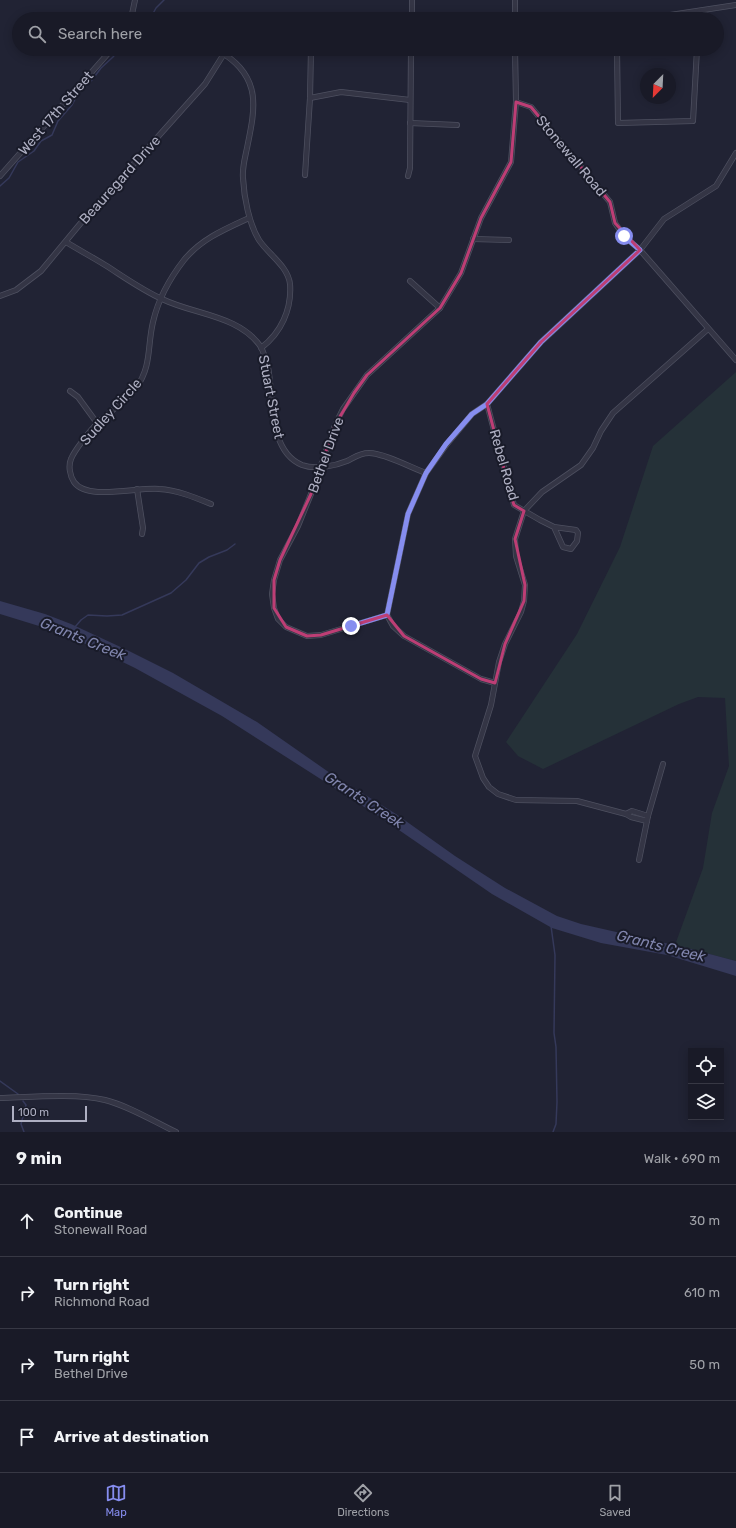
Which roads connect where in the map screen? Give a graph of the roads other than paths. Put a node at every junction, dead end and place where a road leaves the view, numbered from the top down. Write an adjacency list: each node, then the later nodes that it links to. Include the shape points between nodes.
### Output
1 (135, 0): 6 (street)
2 (412, 0): 7 (street)
3 (515, 0): 8 (street)
4 (736, 5): 5 (street)
5 (699, 11): 9 (street)
6 (132, 12)
7 (412, 12)
8 (515, 12)
9 (692, 12)
10 (106, 56): 25 (street, West 17th Street)
11 (222, 56): 30 (street, Beauregard Drive, via 204,84)
12 (230, 56): 27 (street, via 243,70 254,98 253,118 243,168)
13 (311, 56): 18 (street)
14 (411, 56): 19 (street)
15 (515, 56): 20 (street, Bethel Drive)
16 (617, 56): 17 (street, via 618,124 693,121)
17 (697, 56)
18 (310, 98): 19 (street, via 341,92); 24 (street)
19 (410, 100): 21 (street)
20 (516, 102): 28 (street, Bethel Drive, via 511,162 481,218); 31 (street, Stonewall Road, via 531,107 610,202 615,223 624,236)
21 (410, 123): 22 (street); 26 (street)
22 (457, 125)
23 (736, 153): 31 (street, via 716,186 664,219)
24 (305, 175)
25 (0, 176)
26 (408, 176)
27 (249, 218): 34 (street, Sudley Circle, via 198,245 184,259); 37 (street, via 259,239 283,268 290,283 290,301 284,320 278,332)
28 (473, 239): 29 (street); 35 (street, Bethel Drive, via 461,272)
29 (509, 240)
30 (66, 242): 33 (street, Beauregard Drive, via 41,271 16,290); 34 (street, Stuart Street)
31 (640, 250): 36 (street, Stonewall Road); 40 (street, via 541,342)
32 (410, 281): 35 (street)
33 (0, 296)
34 (161, 299): 37 (street, Stuart Street, via 238,326); 41 (street, Sudley Circle, via 153,322 145,373 127,398)
35 (440, 308): 42 (street, Bethel Drive, via 367,375 343,409)
36 (708, 329): 38 (street, Stonewall Road); 46 (street, via 613,413 594,448 581,465 542,492)
37 (261, 348): 42 (street, Stuart Street, via 270,382 276,432 281,445 289,456 302,465)
38 (736, 360)
39 (70, 391): 41 (street, via 78,397)
40 (487, 404): 43 (street, via 472,414 446,444); 46 (street, Rebel Road, via 514,505)
41 (97, 424): 44 (street, Sudley Circle, via 71,460 70,471 73,481 79,488 89,491)
42 (321, 467): 43 (street, Stuart Street, via 347,461 358,454 370,453); 49 (street, Bethel Drive, via 298,526 280,560 272,594 278,619 286,627 307,636 321,635)
43 (426, 473): 49 (street, via 408,514)
44 (137, 489): 45 (street, Sudley Circle, via 178,492); 48 (street)
45 (211, 504)
46 (524, 511): 47 (street, Rebel Road); 50 (street, via 515,539 516,556 525,585 524,601 505,644)
47 (554, 527): 47 (street, Rebel Road, via 576,530 577,541 571,548 563,547)
48 (142, 534)
49 (387, 615): 50 (street, via 393,626 404,636 481,679)
50 (495, 683): 52 (street, via 475,756 489,787 512,800 577,801 631,817)
51 (663, 764): 52 (street)
52 (648, 819): 53 (street)
53 (639, 860)
54 (0, 1098): 55 (street, via 74,1097 104,1100)
55 (176, 1132)

